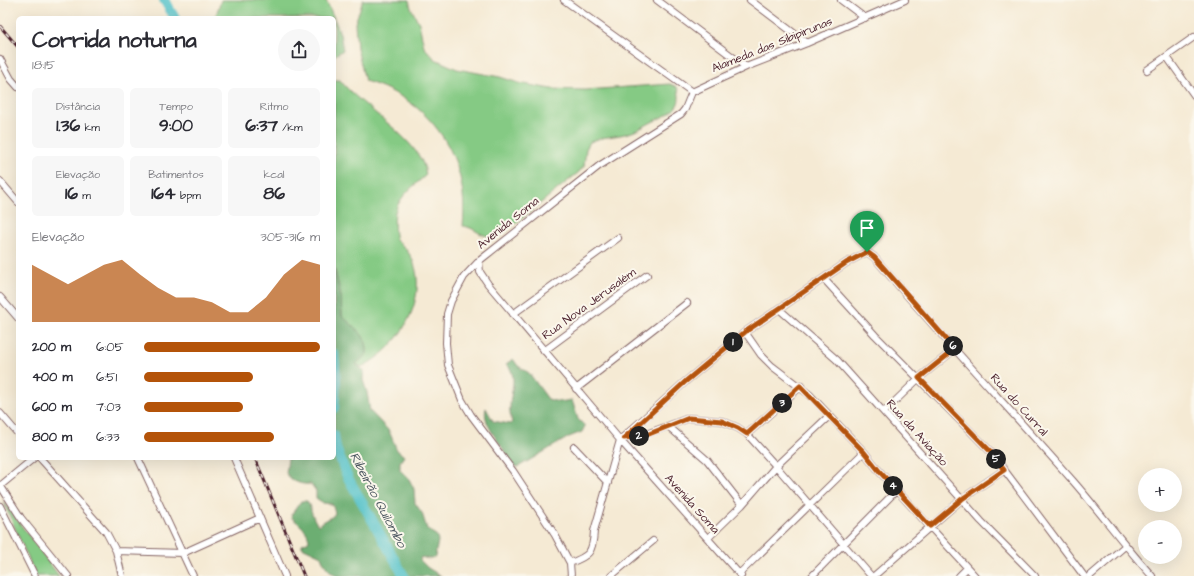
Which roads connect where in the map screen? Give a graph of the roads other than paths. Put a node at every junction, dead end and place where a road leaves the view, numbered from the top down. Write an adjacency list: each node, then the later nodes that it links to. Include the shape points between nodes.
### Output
1 (564, 0): 14 (street)
2 (657, 0): 11 (street)
3 (750, 0): 8 (street)
4 (841, 0): 6 (street)
5 (905, 0): 6 (street, Alameda das Sibipirunas)
6 (865, 18): 8 (street, Alameda das Sibipirunas)
7 (1194, 37): 9 (street)
8 (807, 43): 11 (street, Alameda das Sibipirunas)
9 (1167, 56): 12 (street); 15 (street)
10 (0, 59): 13 (street)
11 (746, 67): 14 (street, Alameda das Sibipirunas)
12 (1147, 70)
13 (16, 85)
14 (692, 92): 19 (street, Avenida Soma, via 681,114 599,166)
15 (1194, 95)
16 (0, 181): 17 (street)
17 (16, 200)
18 (618, 238): 25 (street)
19 (479, 261): 25 (street, Avenida Soma, via 480,272); 63 (street, via 464,277 447,314 448,365 471,415 513,471)
20 (647, 275): 29 (street, Rua Nova Jerusalém)
21 (824, 279): 24 (street); 28 (street, Rua do Curral, via 867,252); 30 (street)
22 (0, 297): 26 (street)
23 (687, 303): 32 (street)
24 (779, 309): 27 (street); 33 (street, Rua da Aviação, via 837,360)
25 (513, 314): 29 (street, Avenida Soma)
26 (16, 316)
27 (745, 332): 31 (street, via 772,366); 39 (street)
28 (955, 349): 30 (street); 60 (street, Rua do Curral, via 1075,482)
29 (544, 351): 32 (street, Avenida Soma)
30 (919, 378): 33 (street); 47 (street, via 990,451)
31 (800, 386): 35 (street); 38 (street)
32 (576, 389): 39 (street, Avenida Soma)
33 (884, 412): 51 (street, Rua da Aviação)
34 (0, 414): 37 (street)
35 (829, 416): 41 (street); 46 (street)
36 (668, 426): 38 (street, via 689,418 712,419); 39 (street, via 644,436); 53 (street, via 706,460)
37 (16, 432)
38 (747, 434): 46 (street)
39 (622, 439): 48 (street); 57 (street, Avenida Soma)
40 (574, 447): 48 (street)
41 (864, 452): 50 (street); 52 (street)
42 (31, 460): 49 (street)
43 (42, 460): 61 (street, via 106,532)
44 (139, 460): 62 (street)
45 (235, 460): 55 (street)
46 (776, 466): 52 (street); 53 (street)
47 (1004, 470): 51 (street); 78 (street)
48 (608, 483): 63 (street, via 594,531 592,549 584,558)
49 (0, 485): 67 (street, via 21,518)
50 (897, 490): 56 (street); 59 (street)
51 (962, 499): 56 (street); 77 (street, Rua da Aviação)
52 (810, 504): 59 (street); 65 (street)
53 (742, 505): 57 (street)
54 (0, 506): 66 (street)
55 (260, 518): 62 (street); 70 (street)
56 (930, 526): 64 (street); 74 (street)
57 (708, 538): 65 (street, Avenida Soma)
58 (653, 541): 72 (street)
59 (844, 543): 73 (street); 74 (street)
60 (1125, 546): 79 (street); 80 (street, Rua do Curral)
61 (116, 551): 62 (street); 68 (street)
62 (183, 553): 69 (street)
63 (570, 563): 71 (street)
64 (967, 568): 75 (street); 76 (street)
65 (740, 575)
66 (35, 576)
67 (68, 576)
68 (122, 576)
69 (193, 576)
70 (285, 576)
71 (571, 576)
72 (612, 576)
73 (812, 576)
74 (873, 576)
75 (959, 576)
76 (975, 576)
77 (1035, 576)
78 (1084, 576)
79 (1090, 576)
80 (1152, 576)

